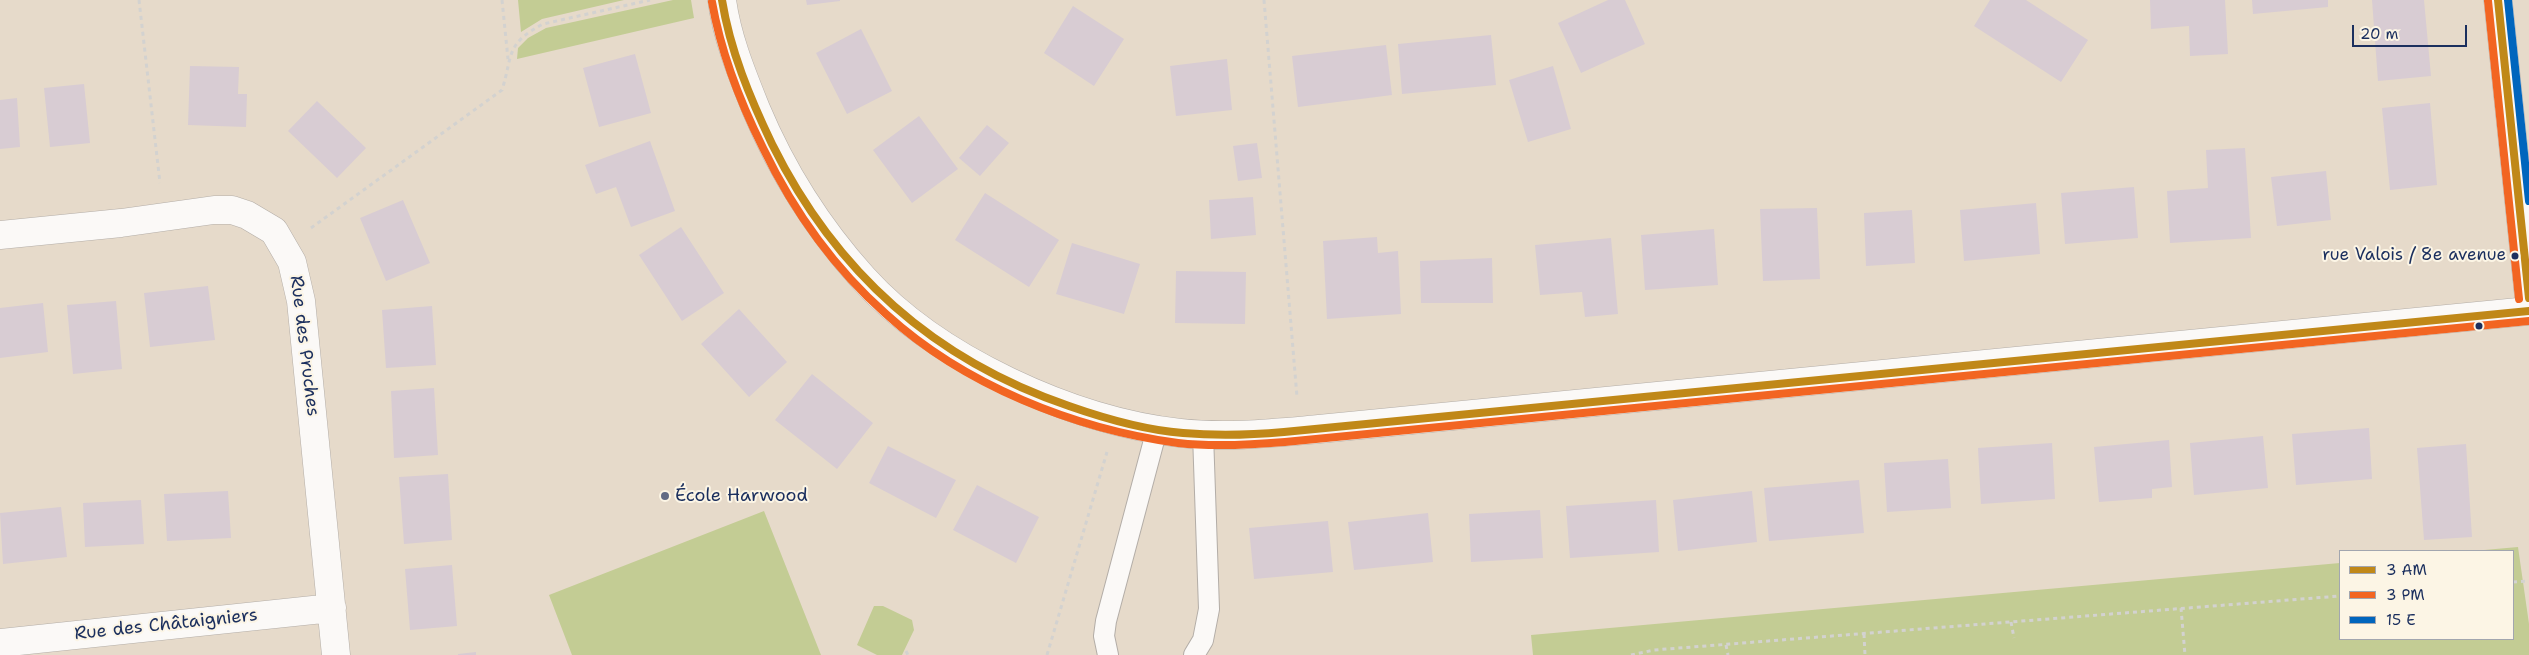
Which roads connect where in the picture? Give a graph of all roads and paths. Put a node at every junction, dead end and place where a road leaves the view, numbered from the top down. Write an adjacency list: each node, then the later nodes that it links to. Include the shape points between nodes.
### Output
1 (139, 0): 8 (path)
2 (502, 0): 7 (path)
3 (650, 0): 7 (path, via 543,24 520,39)
4 (722, 0): 14 (street, via 737,59 777,156 822,228 884,299 944,344 1008,381 1072,407)
5 (1264, 0): 13 (path)
6 (2498, 0): 11 (street)
7 (508, 60): 9 (path, via 502,90)
8 (160, 186)
9 (307, 231)
10 (0, 235): 20 (street, Rue des Pruches, via 121,224 223,210 247,215 274,231 292,262 300,295)
11 (2529, 298)
12 (2529, 311): 15 (street, via 1329,428 1244,435)
13 (1298, 403)
14 (1157, 429): 15 (street); 29 (lane, via 1106,621 1104,636)
15 (1203, 434): 30 (lane, via 1209,610 1202,640)
16 (1109, 445): 28 (path)
17 (2528, 581): 18 (path)
18 (2514, 582)
19 (2339, 596): 21 (path)
20 (332, 608): 25 (street, Rue des Châtaigniers); 27 (street, Rue des Pruches)
21 (2181, 608): 22 (path); 34 (path)
22 (2011, 622): 23 (path); 24 (path)
23 (1864, 634): 26 (path); 33 (path)
24 (2014, 638)
25 (0, 643)
26 (1726, 645): 31 (path, via 1654,650); 32 (path)
27 (336, 655)
28 (1047, 655)
29 (1108, 655)
30 (1194, 655)
31 (1631, 655)
32 (1728, 655)
33 (1865, 655)
34 (2185, 655)

